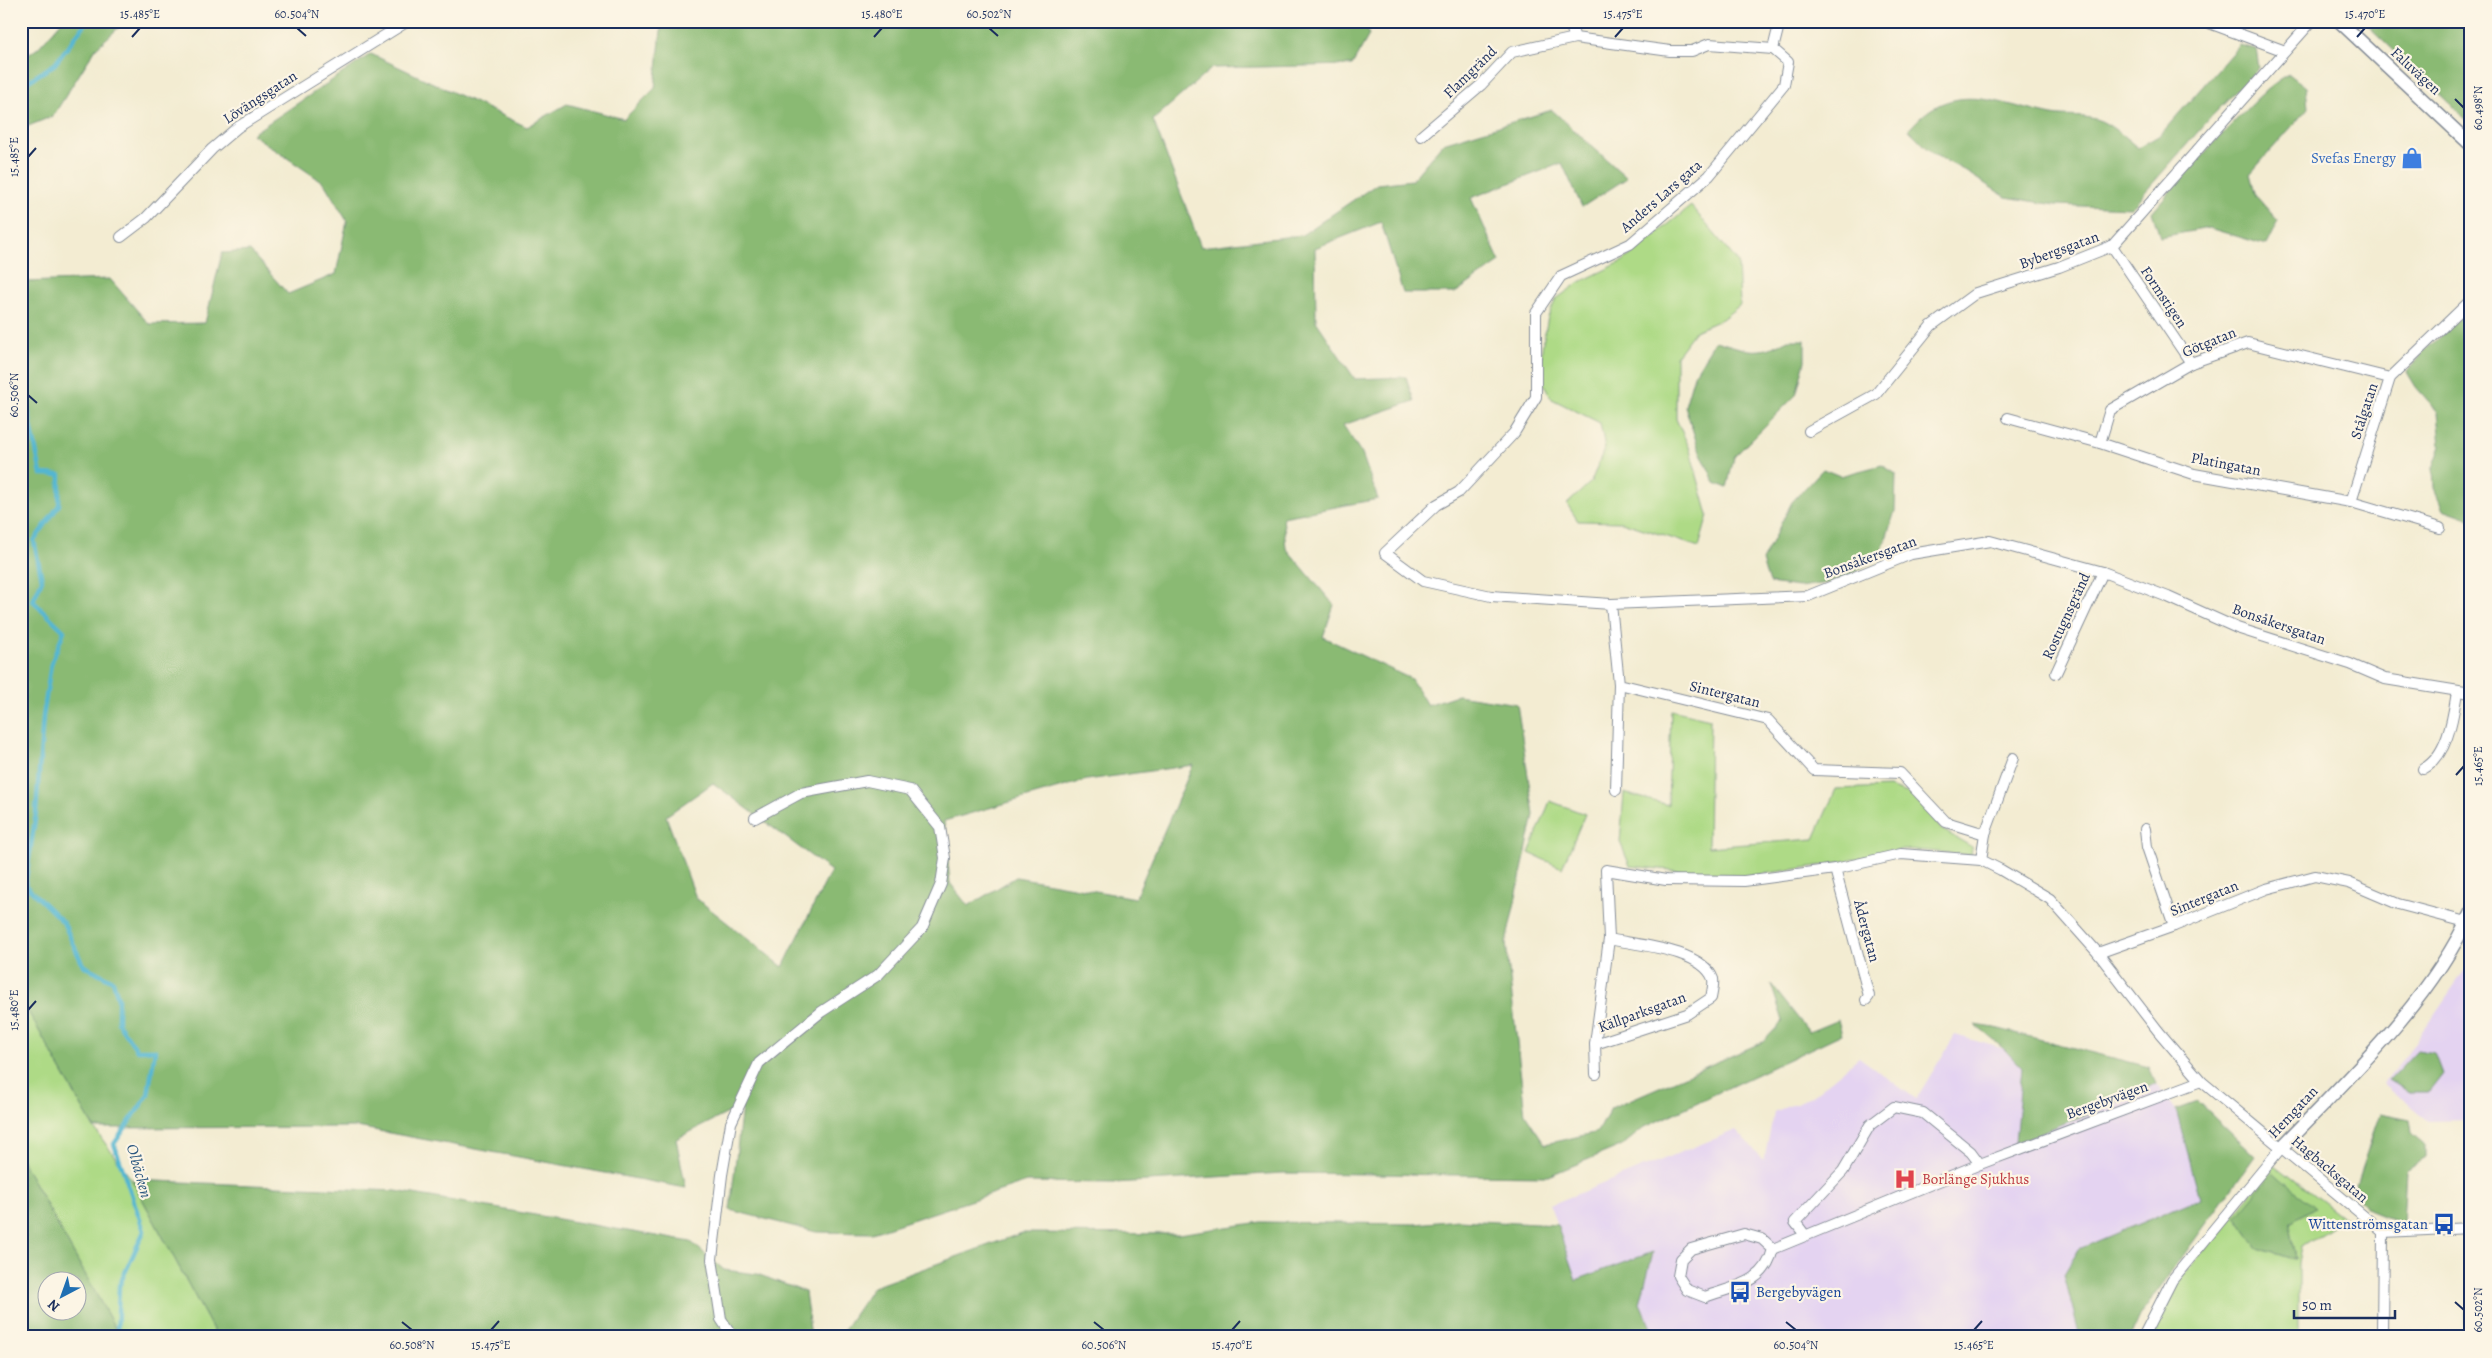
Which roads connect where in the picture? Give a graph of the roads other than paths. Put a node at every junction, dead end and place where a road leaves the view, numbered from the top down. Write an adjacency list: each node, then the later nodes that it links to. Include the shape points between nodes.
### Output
1 (408, 21): 12 (street, Lövängsgatan, via 238,127 212,149 146,218)
2 (1569, 21): 7 (street)
3 (1780, 21): 8 (street)
4 (2204, 21): 9 (street)
5 (2312, 21): 9 (street)
6 (2339, 21): 11 (street, Faluvägen)
7 (1576, 38): 8 (street, via 1670,51 1692,51 1709,44); 10 (street, Flamgränd, via 1512,52 1481,85)
8 (1773, 49): 22 (street, Anders Lars gata, via 1788,62 1784,85 1709,176 1630,244 1561,276 1536,313 1536,397 1514,433 1459,492 1436,505)
9 (2285, 51): 13 (street, Bybergsgatan)
10 (1421, 136)
11 (2471, 145)
12 (121, 236)
13 (2112, 246): 15 (street, Formstigen); 18 (street, Bybergsgatan, via 2059,267 1976,293 1931,326 1876,394)
14 (2471, 300): 16 (street, Stålgatan)
15 (2191, 363): 16 (street, Götgatan, via 2248,342); 19 (street, Götgatan, via 2110,410)
16 (2390, 378): 20 (street, Stålgatan)
17 (2008, 418): 19 (street, Platingatan)
18 (1809, 431)
19 (2100, 443): 20 (street, Platingatan, via 2194,474)
20 (2351, 502): 21 (street, Platingatan)
21 (2440, 528)
22 (1385, 553): 24 (street, Bonsåkersgatan, via 1424,581 1491,596)
23 (2103, 572): 24 (street, Bonsåkersgatan, via 1990,541 1911,554 1808,596); 25 (street, Rostugnsgränd); 27 (street, Bonsåkersgatan, via 2168,596 2237,628 2350,664 2385,679)
24 (1611, 604): 26 (street)
25 (2056, 673)
26 (1619, 684): 31 (street); 34 (street, Sintergatan, via 1768,720 1814,770 1900,773 1946,822)
27 (2457, 692): 28 (street, Bonsåkersgatan); 30 (street, via 2444,743 2432,764)
28 (2471, 693)
29 (2013, 758): 34 (street)
30 (2423, 769)
31 (1616, 790)
32 (755, 818): 51 (street, via 801,793 867,780 910,790 940,827 945,858 941,884 922,928 878,975 822,1012 759,1063 731,1123 712,1259 721,1319)
33 (2145, 829): 38 (street, via 2147,847)
34 (1985, 834): 35 (street)
35 (1981, 860): 36 (street, via 1901,854); 40 (street, via 2050,899)
36 (1835, 869): 39 (street, Källparksgatan, via 1744,881 1666,880 1606,870); 41 (street, Ådergatan, via 1869,996)
37 (2468, 917): 38 (street, Sintergatan, via 2398,904 2349,883 2315,876 2266,889); 45 (street, Hemgatan, via 2431,981 2368,1057)
38 (2174, 926): 40 (street, Sintergatan)
39 (1609, 939): 42 (street, Källparksgatan); 42 (street, Källparksgatan, via 1682,954 1703,964 1713,980 1711,998 1688,1014)
40 (2098, 954): 44 (street, Hagbacksgatan)
41 (1866, 1000)
42 (1594, 1044): 43 (street, Källparksgatan)
43 (1596, 1074)
44 (2201, 1081): 45 (street, Hagbacksgatan); 46 (street, Bergebyvägen)
45 (2281, 1148): 48 (street, Hagbacksgatan); 52 (street, Hemgatan, via 2172,1280)
46 (1980, 1164): 49 (street, Bergebyvägen); 49 (street, via 1971,1152 1923,1113 1894,1107 1870,1125 1843,1171 1795,1222)
47 (2471, 1228): 48 (street)
48 (2383, 1232): 53 (street)
49 (1805, 1235): 50 (street, Bergebyvägen)
50 (1773, 1249): 50 (street, via 1762,1239 1744,1234 1691,1248 1681,1259 1678,1276 1688,1290 1705,1297 1760,1276 1770,1263)
51 (733, 1337)
52 (2143, 1337)
53 (2382, 1337)

